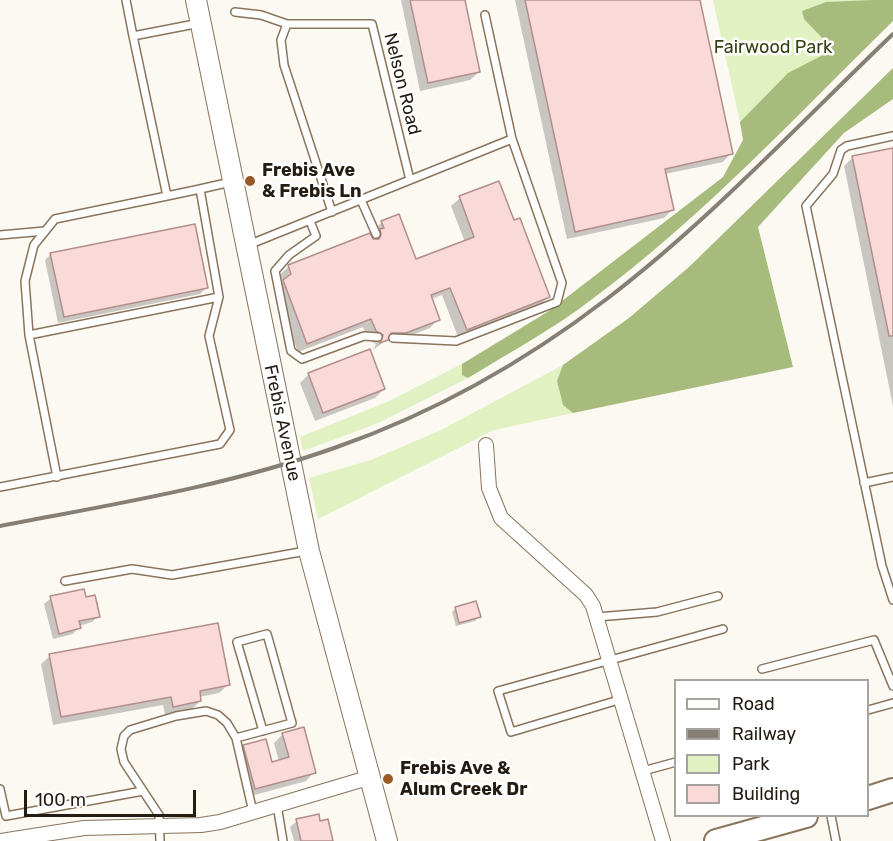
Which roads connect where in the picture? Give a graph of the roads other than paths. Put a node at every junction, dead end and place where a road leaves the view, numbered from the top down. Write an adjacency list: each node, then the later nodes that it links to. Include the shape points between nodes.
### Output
1 (126, 0): 7 (lane)
2 (196, 0): 5 (main road, Frebis Avenue)
3 (235, 12): 6 (lane, Nelson Road)
4 (485, 15): 9 (lane)
5 (201, 23): 7 (lane); 11 (main road, Frebis Avenue)
6 (287, 24): 10 (lane, Nelson Road, via 372,24); 15 (lane, via 281,40 284,65)
7 (133, 36): 13 (lane)
8 (893, 136): 28 (lane, via 841,150 833,174 806,206)
9 (512, 139): 10 (lane); 24 (lane, via 562,283 557,302 456,341)
10 (410, 180): 14 (lane)
11 (233, 181): 12 (lane); 20 (main road, Frebis Avenue)
12 (200, 189): 13 (lane); 21 (lane)
13 (167, 196): 17 (lane, via 55,219)
14 (361, 200): 15 (lane); 18 (lane)
15 (332, 212): 16 (lane)
16 (310, 221): 20 (lane); 23 (lane, via 316,236 289,255 275,271 291,351 302,359 364,336)
17 (45, 231): 19 (lane); 22 (lane, via 34,245 25,281)
18 (376, 234)
19 (0, 235)
20 (246, 246): 30 (main road, Frebis Avenue)
21 (219, 297): 22 (lane); 26 (lane, via 209,336 230,430 220,444)
22 (29, 335): 26 (lane)
23 (378, 337)
24 (393, 338)
25 (486, 445): 34 (street, via 489,488 501,518 586,595)
26 (57, 477): 29 (lane)
27 (893, 477): 28 (lane)
28 (864, 483): 33 (lane)
29 (0, 487)
30 (309, 551): 31 (lane, via 172,575 132,569); 46 (main road, Frebis Avenue)
31 (65, 581)
32 (718, 596): 34 (lane, via 657,612)
33 (893, 600)
34 (597, 616): 36 (street)
35 (723, 629): 36 (lane)
36 (611, 659): 39 (street); 39 (lane, via 498,691 511,732)
37 (762, 669): 38 (lane, via 874,640)
38 (893, 686)
39 (622, 699): 45 (street)
40 (893, 704): 41 (lane)
41 (869, 710)
42 (263, 731): 42 (lane, via 292,723 267,634 237,642); 43 (lane)
43 (236, 738): 49 (lane, via 227,723 206,711 130,730 121,748 124,762); 52 (lane)
44 (674, 762): 45 (lane)
45 (643, 771): 60 (street)
46 (371, 777): 51 (street); 59 (main road, Frebis Avenue)
47 (0, 789): 49 (lane, via 6,816)
48 (893, 790): 50 (main road)
49 (143, 791): 55 (lane, via 159,815)
50 (869, 797)
51 (277, 805): 52 (street); 58 (lane)
52 (253, 812): 55 (street, via 201,825)
53 (802, 817): 61 (main road)
54 (831, 817): 62 (lane)
55 (159, 827): 56 (street, via 84,828); 57 (lane)
56 (1, 841)
57 (160, 841)
58 (283, 841)
59 (387, 841)
60 (663, 841)
61 (716, 841)
62 (836, 841)

